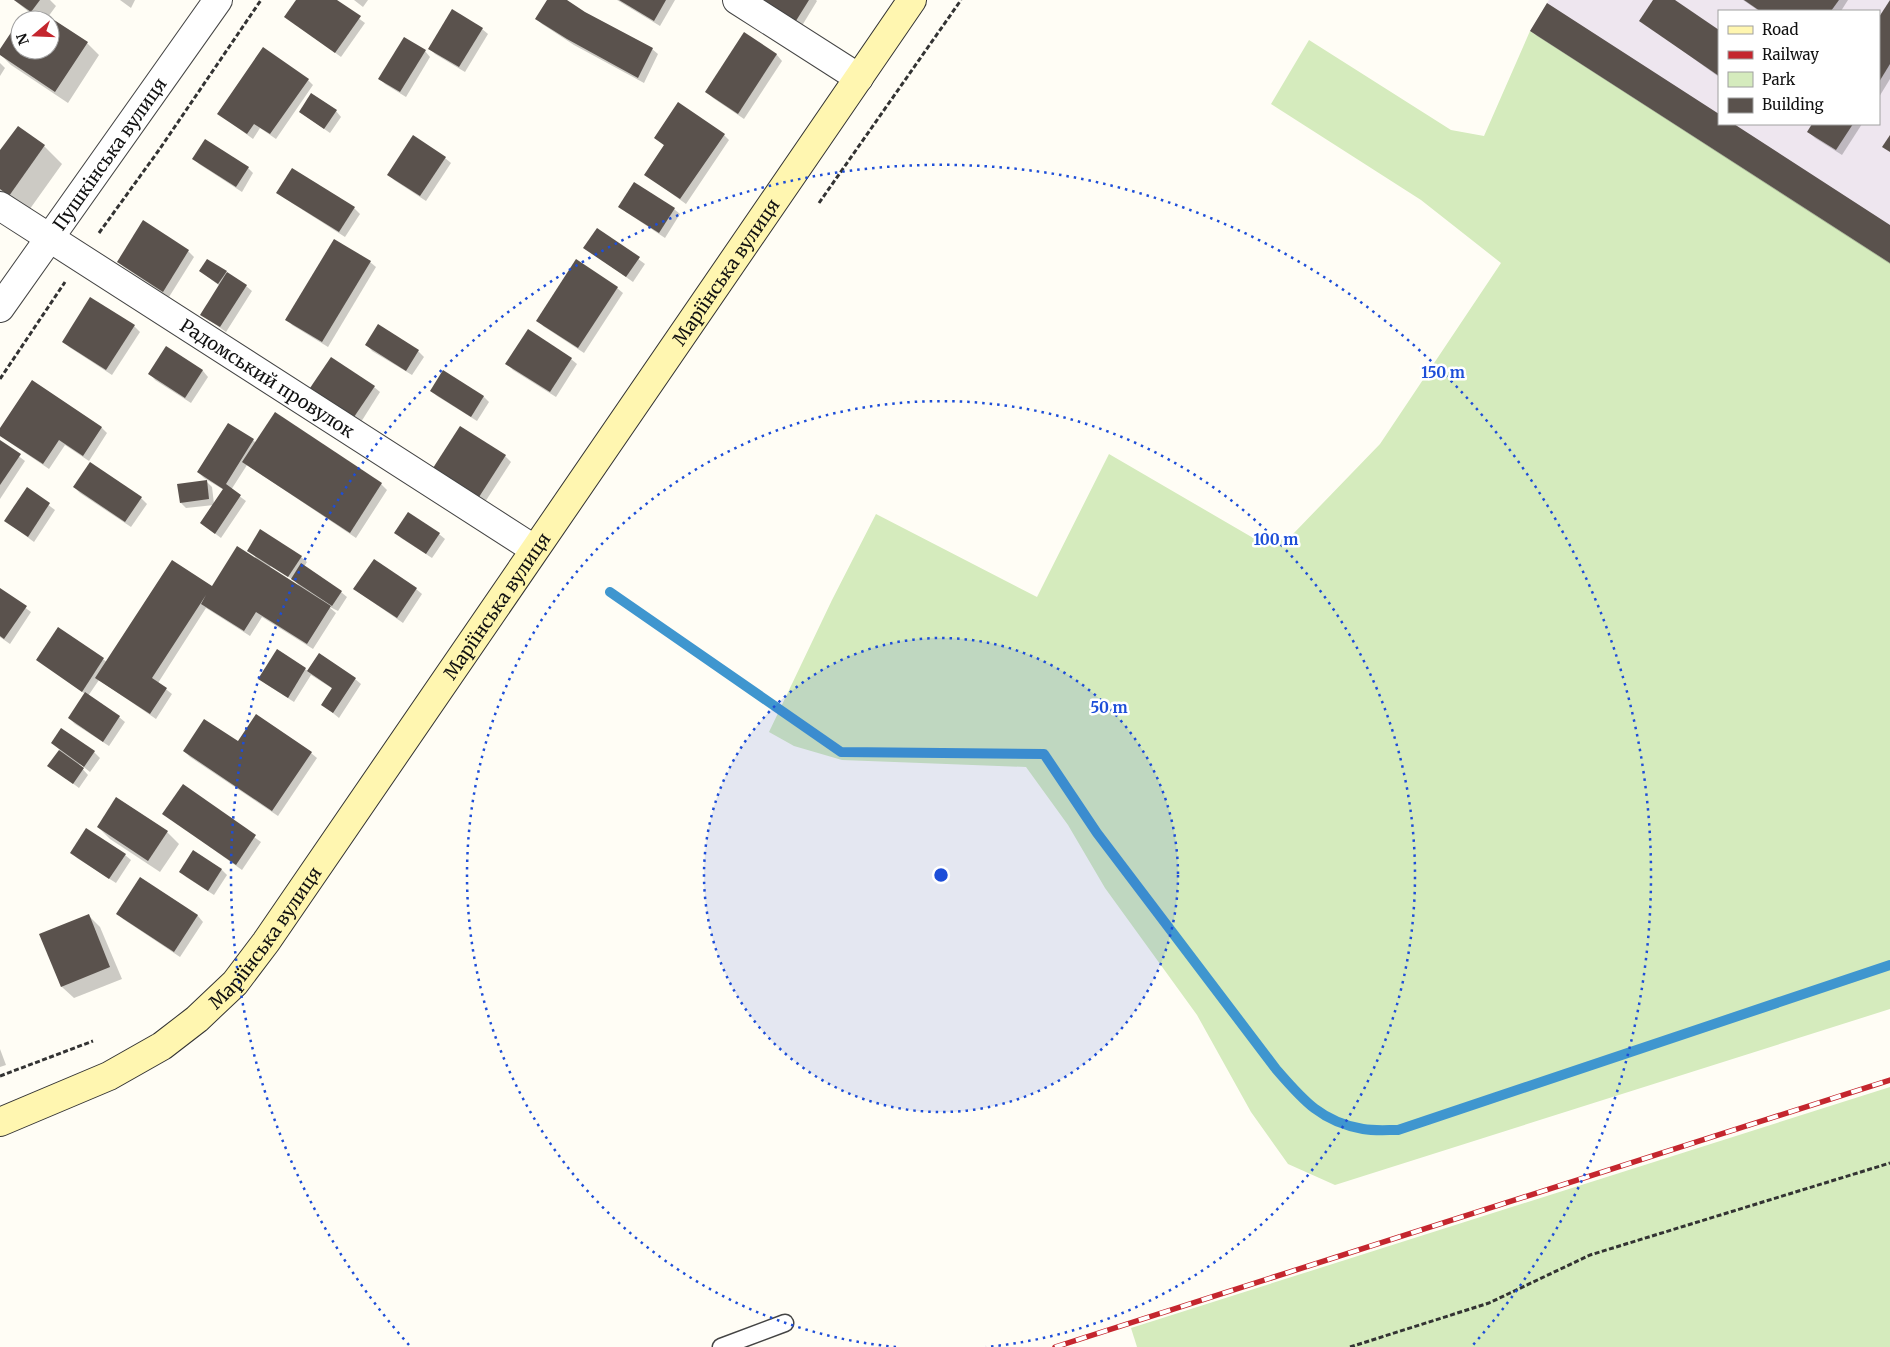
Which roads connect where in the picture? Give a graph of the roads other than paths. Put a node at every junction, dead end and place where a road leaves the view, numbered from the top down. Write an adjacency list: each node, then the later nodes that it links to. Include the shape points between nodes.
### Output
1 (218, 0): 6 (street, Пушкінська вулиця)
2 (737, 0): 4 (street)
3 (912, 0): 4 (main road, Маріїнська вулиця)
4 (859, 78): 8 (main road, Маріїнська вулиця)
5 (0, 206): 6 (street, Радомський провулок)
6 (50, 239): 7 (street, Пушкінська вулиця); 8 (street, Радомський провулок)
7 (0, 308)
8 (534, 549): 9 (main road, Маріїнська вулиця, via 266,942 234,983 197,1019 162,1046 109,1076)
9 (0, 1122)
10 (785, 1323): 11 (lane)
11 (722, 1347)

